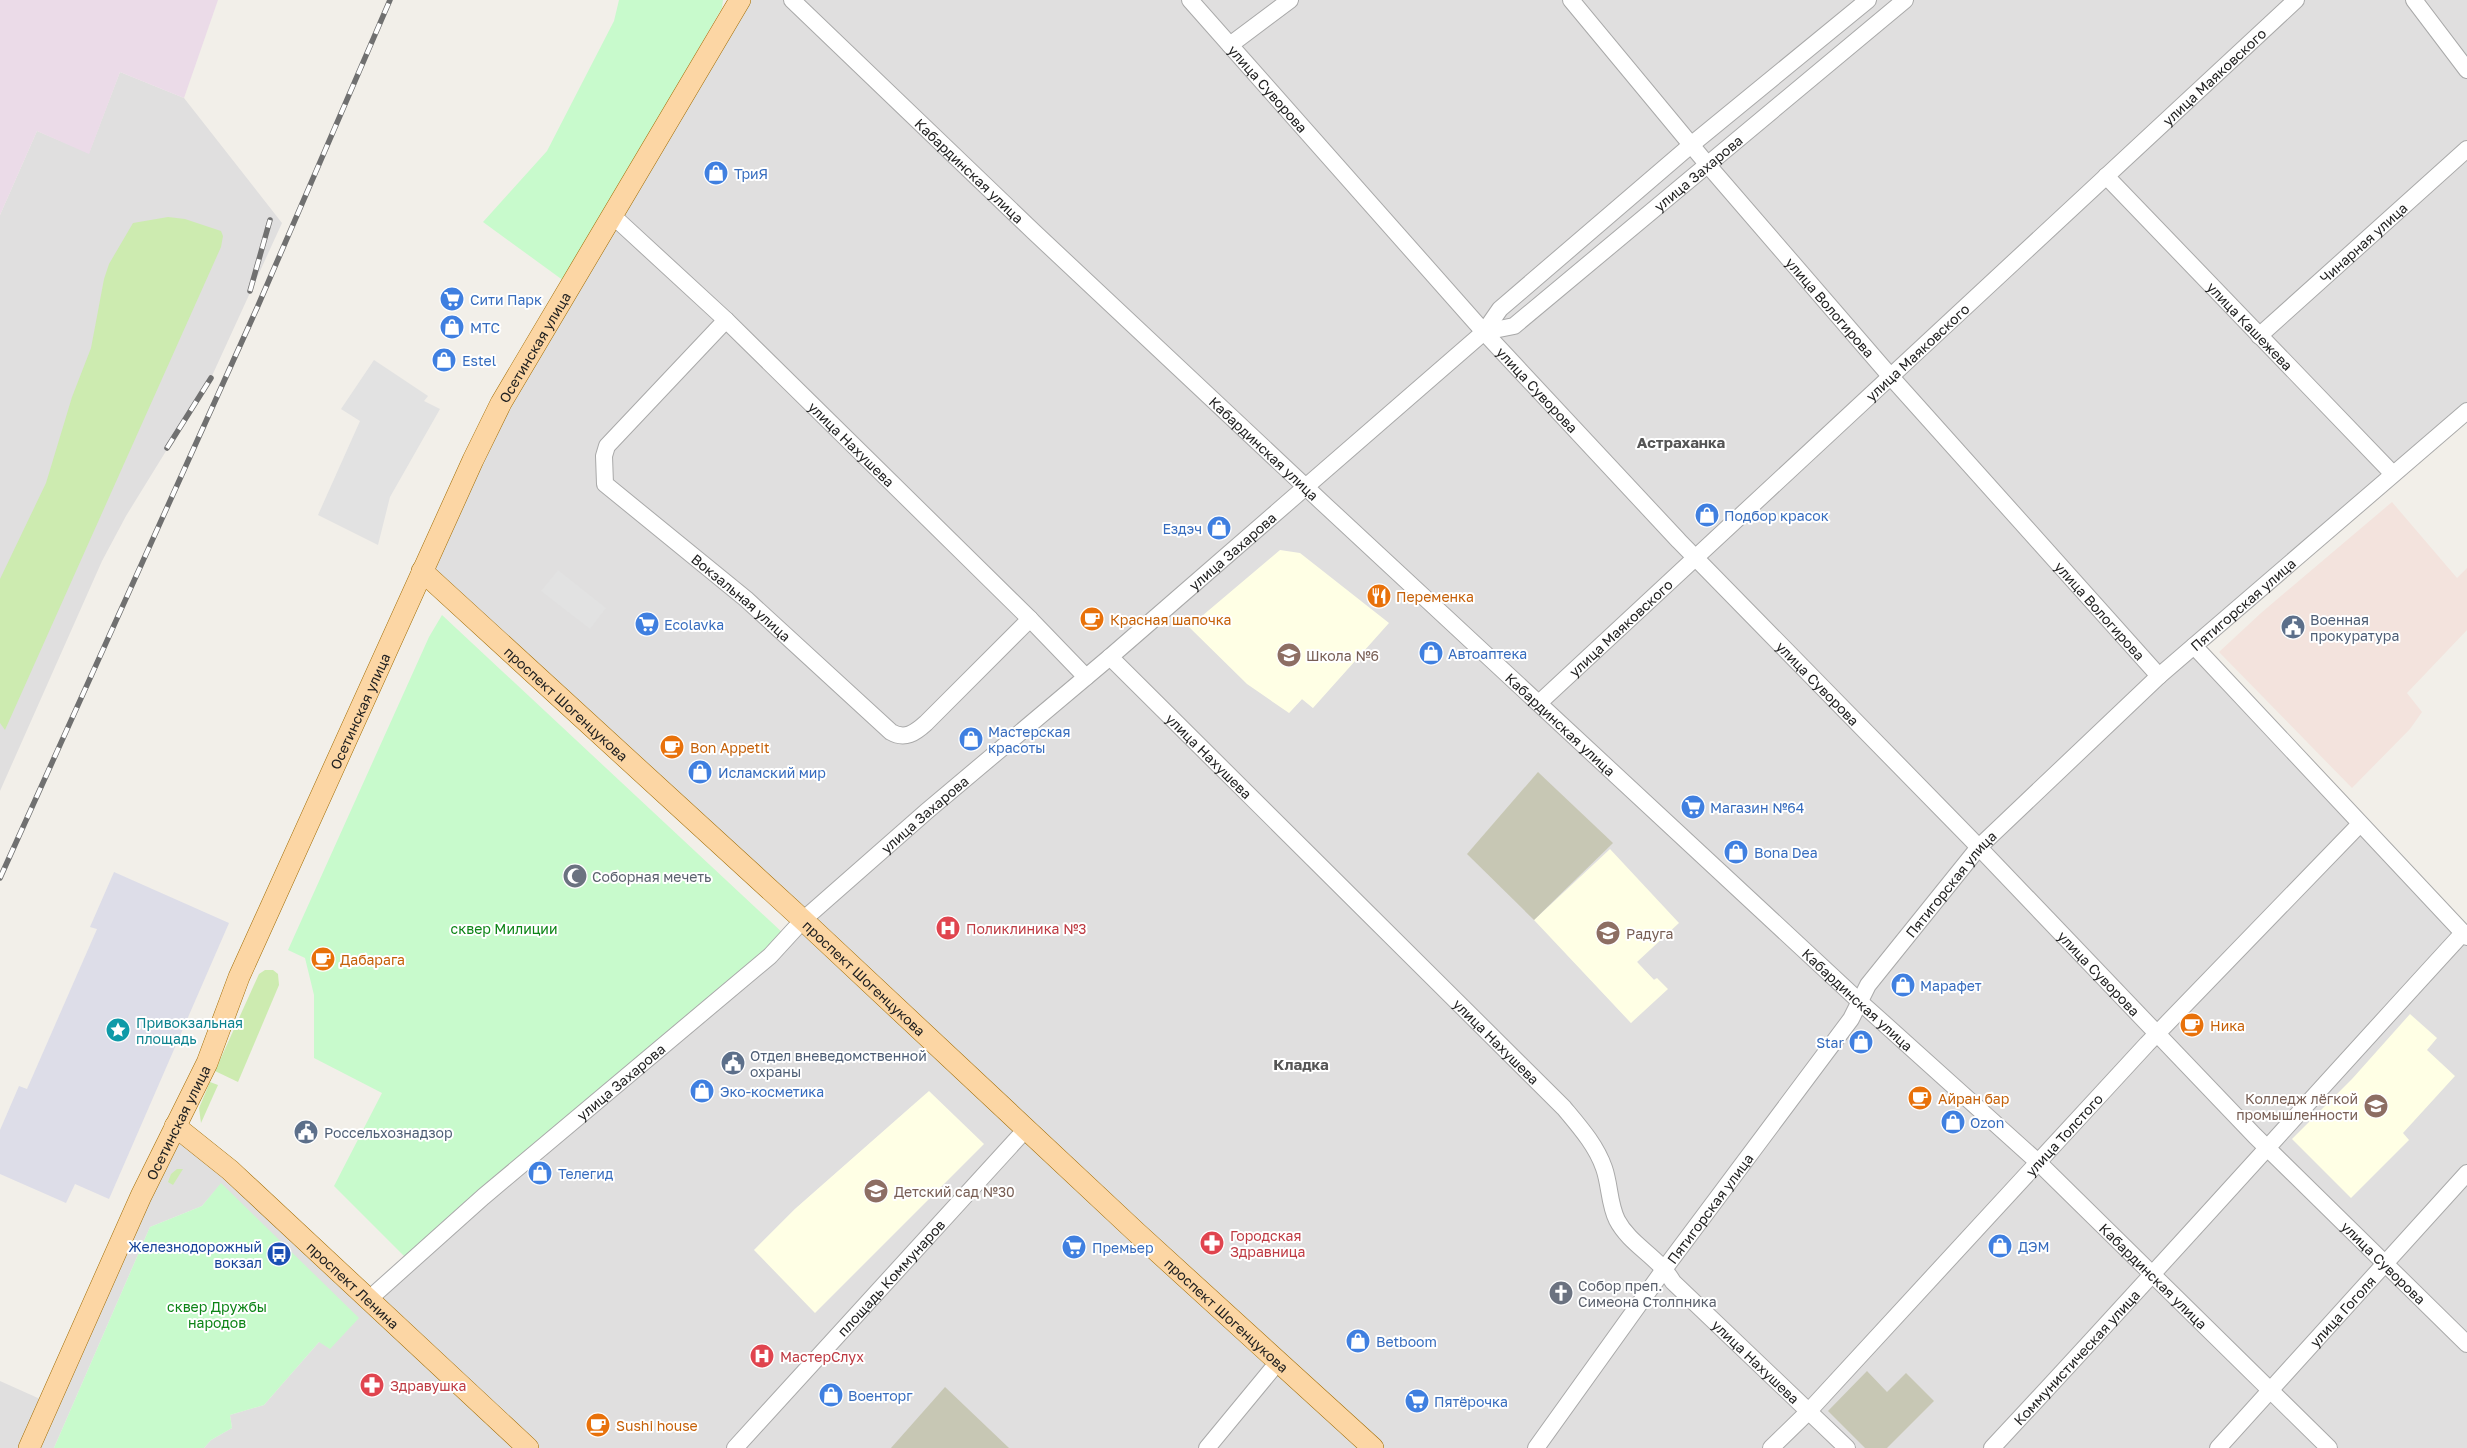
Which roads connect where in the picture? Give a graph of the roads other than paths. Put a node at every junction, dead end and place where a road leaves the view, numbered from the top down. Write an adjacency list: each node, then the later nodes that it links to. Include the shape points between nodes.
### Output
1 (740, 0): 16 (main road, Осетинская улица)
2 (792, 0): 23 (street, Кабардинская улица)
3 (1190, 0): 10 (street, улица Суворова)
4 (1290, 0): 10 (street)
5 (1571, 0): 12 (street, улица Вологирова)
6 (1868, 0): 12 (street, улица Захарова)
7 (1906, 0): 14 (street, улица Захарова)
8 (2296, 0): 15 (street, улица Маяковского)
9 (2414, 0): 11 (street)
10 (1230, 45): 18 (street, улица Суворова)
11 (2467, 70)
12 (1691, 145): 14 (street, улица Вологирова); 18 (street, улица Захарова, via 1500,309)
13 (2467, 149): 19 (street, Чинарная улица)
14 (1707, 164): 18 (street, улица Захарова, via 1514,326); 20 (street, улица Вологирова)
15 (2106, 176): 19 (street, улица Кашежева); 20 (street, улица Маяковского)
16 (613, 216): 17 (street, улица Нахушева); 25 (main road, Осетинская улица, via 501,403)
17 (726, 320): 26 (street, улица Нахушева); 26 (street, Вокзальная улица, via 607,446 605,484 746,599 898,736 913,734 926,723)
18 (1484, 332): 23 (street, улица Захарова); 24 (street, улица Суворова)
19 (2258, 336): 22 (street, улица Кашежева)
20 (1891, 377): 24 (street, улица Маяковского); 29 (street, улица Вологирова)
21 (2467, 411): 22 (street, Пятигорская улица)
22 (2393, 474): 27 (street, Пятигорская улица)
23 (1306, 486): 28 (street, улица Захарова); 31 (street, Кабардинская улица)
24 (1696, 557): 31 (street, улица Маяковского); 33 (street, улица Суворова)
25 (422, 570): 34 (main road, проспект Шогенцукова); 38 (main road, Осетинская улица, via 239,976 207,1063)
26 (1030, 619): 30 (street, улица Нахушева)
27 (2194, 646): 29 (street, Пятигорская улица); 32 (street)
28 (1110, 657): 30 (street, улица Захарова); 44 (street, улица Нахушева, via 1564,1108 1588,1138 1604,1167 1617,1221)
29 (2159, 676): 33 (street, Пятигорская улица)
30 (1086, 677): 34 (street, улица Захарова)
31 (1539, 703): 36 (street, Кабардинская улица)
32 (2360, 824): 35 (street); 37 (street, улица Толстого)
33 (1979, 848): 36 (street, Пятигорская улица); 37 (street, улица Суворова)
34 (803, 920): 39 (main road, проспект Шогенцукова); 46 (street, улица Захарова, via 770,956 482,1197)
35 (2465, 935): 40 (street, Коммунистическая улица)
36 (1859, 1000): 41 (street, Кабардинская улица); 44 (street, Пятигорская улица, via 1851,1019)
37 (2157, 1034): 40 (street, улица Суворова); 41 (street, улица Толстого)
38 (175, 1126): 46 (main road, проспект Ленина, via 230,1170); 51 (main road, Осетинская улица)
39 (1026, 1129): 48 (main road, проспект Шогенцукова); 53 (street, площадь Коммунаров)
40 (2267, 1147): 43 (street, улица Суворова); 45 (street, Коммунистическая улица)
41 (2039, 1163): 45 (street, Кабардинская улица); 50 (street, улица Толстого)
42 (2467, 1173): 43 (street, улица Гоголя)
43 (2385, 1263): 47 (street, улица Суворова); 49 (street, улица Гоголя)
44 (1666, 1268): 50 (street, улица Нахушева, via 1673,1282); 56 (street, Пятигорская улица)
45 (2154, 1275): 49 (street, Кабардинская улица); 59 (street, Коммунистическая улица)
46 (368, 1300): 52 (main road, проспект Ленина)
47 (2467, 1344)
48 (1278, 1362): 54 (street); 55 (main road, проспект Шогенцукова)
49 (2270, 1389): 60 (street, улица Гоголя); 61 (street, Кабардинская улица)
50 (1808, 1412): 57 (street, улица Толстого); 58 (street, улица Нахушева)
51 (29, 1448)
52 (528, 1448)
53 (735, 1448)
54 (1207, 1448)
55 (1373, 1448)
56 (1536, 1448)
57 (1771, 1448)
58 (1847, 1448)
59 (1992, 1448)
60 (2218, 1448)
61 (2330, 1448)

